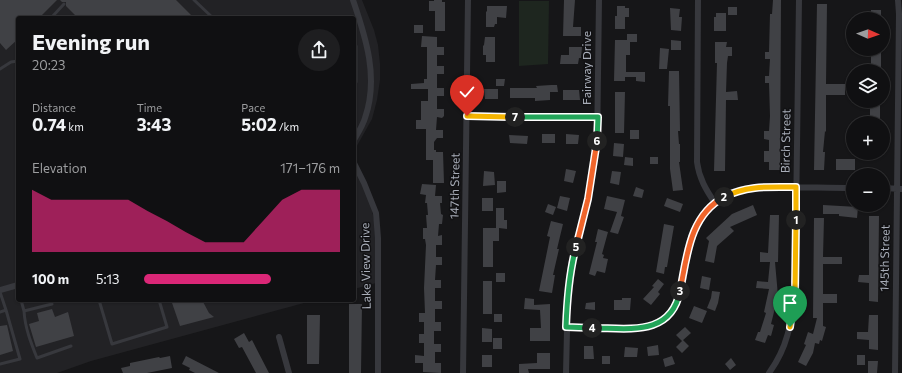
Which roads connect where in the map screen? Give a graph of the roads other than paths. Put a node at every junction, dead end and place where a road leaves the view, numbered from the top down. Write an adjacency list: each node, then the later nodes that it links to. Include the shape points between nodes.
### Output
1 (194, 0): 10 (lane)
2 (353, 0): 17 (street, via 371,64 369,101 365,118)
3 (468, 0): 15 (street, 147th Street)
4 (599, 0): 16 (street, Fairway Drive)
5 (698, 0): 22 (street, via 697,162 698,172)
6 (799, 0): 19 (street, Birch Street)
7 (898, 0): 21 (street, 145th Street)
8 (64, 4): 9 (lane)
9 (53, 16)
10 (211, 16)
11 (356, 46): 14 (lane)
12 (16, 61): 13 (lane)
13 (0, 69)
14 (356, 82)
15 (467, 116): 16 (street); 40 (street, 147th Street)
16 (598, 117): 32 (street, Fairway Drive, via 597,148 588,199 571,265)
17 (356, 136)
18 (356, 168): 39 (street, Lake View Drive, via 376,213)
19 (796, 187): 20 (street); 22 (street, via 743,189 734,191); 42 (street, Birch Street, via 795,292 791,320 785,345)
20 (846, 188)
21 (899, 189): 36 (street, 145th Street)
22 (715, 203): 32 (street, via 694,229 678,301 661,322 645,328)
23 (16, 287): 24 (street)
24 (0, 291): 29 (lane)
25 (22, 302): 30 (lane)
26 (100, 302): 27 (lane, via 112,344 167,327)
27 (160, 302)
28 (52, 304): 30 (lane)
29 (6, 310): 31 (lane); 35 (lane, via 20,359)
30 (24, 311): 34 (lane, via 37,358)
31 (0, 312)
32 (566, 327): 41 (street, Fairway Drive)
33 (278, 337): 38 (street)
34 (71, 346)
35 (0, 364)
36 (895, 364): 37 (street); 43 (street, 145th Street)
37 (902, 364)
38 (289, 373)
39 (378, 373)
40 (463, 373)
41 (566, 373)
42 (769, 373)
43 (895, 373)

